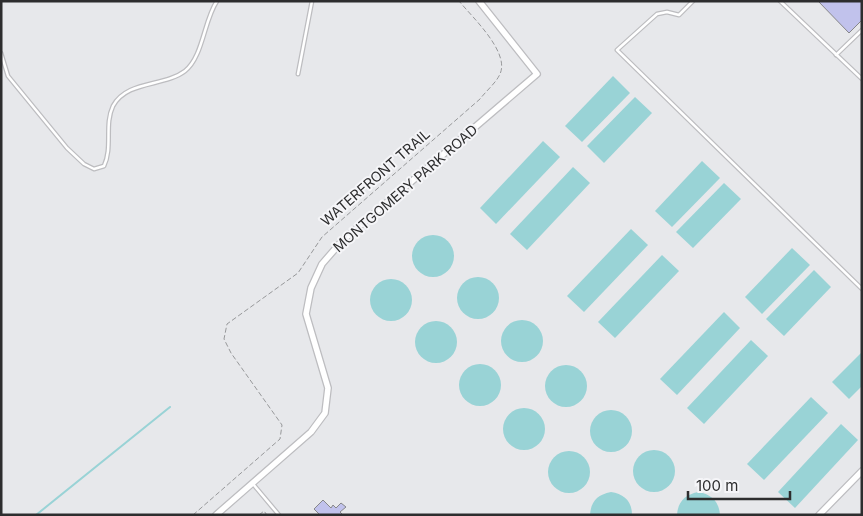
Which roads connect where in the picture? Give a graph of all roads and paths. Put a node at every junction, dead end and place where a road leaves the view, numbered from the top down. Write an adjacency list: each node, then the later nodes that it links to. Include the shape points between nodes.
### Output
1 (216, 1): 8 (lane, via 194,59 185,71 140,86 122,95 113,106 108,123 110,154 104,166 94,169 67,148 8,76)
2 (312, 1): 10 (lane)
3 (459, 1): 15 (path, WATERFRONT TRAIL, via 490,37 501,56 500,73 480,99 322,237 298,274 227,324 224,340 282,425 280,439)
4 (479, 1): 14 (street, MONTGOMERY PARK ROAD, via 537,74 342,241 322,264 311,288 306,314 328,388 325,413 311,432)
5 (693, 1): 12 (lane, via 678,15 658,14 617,50)
6 (780, 1): 9 (lane)
7 (862, 30): 9 (lane)
8 (1, 53)
9 (836, 55): 11 (lane)
10 (298, 74)
11 (862, 79)
12 (862, 289)
13 (862, 471): 20 (street)
14 (252, 483): 16 (street, MONTGOMERY PARK ROAD); 19 (lane)
15 (193, 515)
16 (216, 515)
17 (259, 515): 18 (path, via 264,511)
18 (267, 515)
19 (279, 515)
20 (820, 515)

